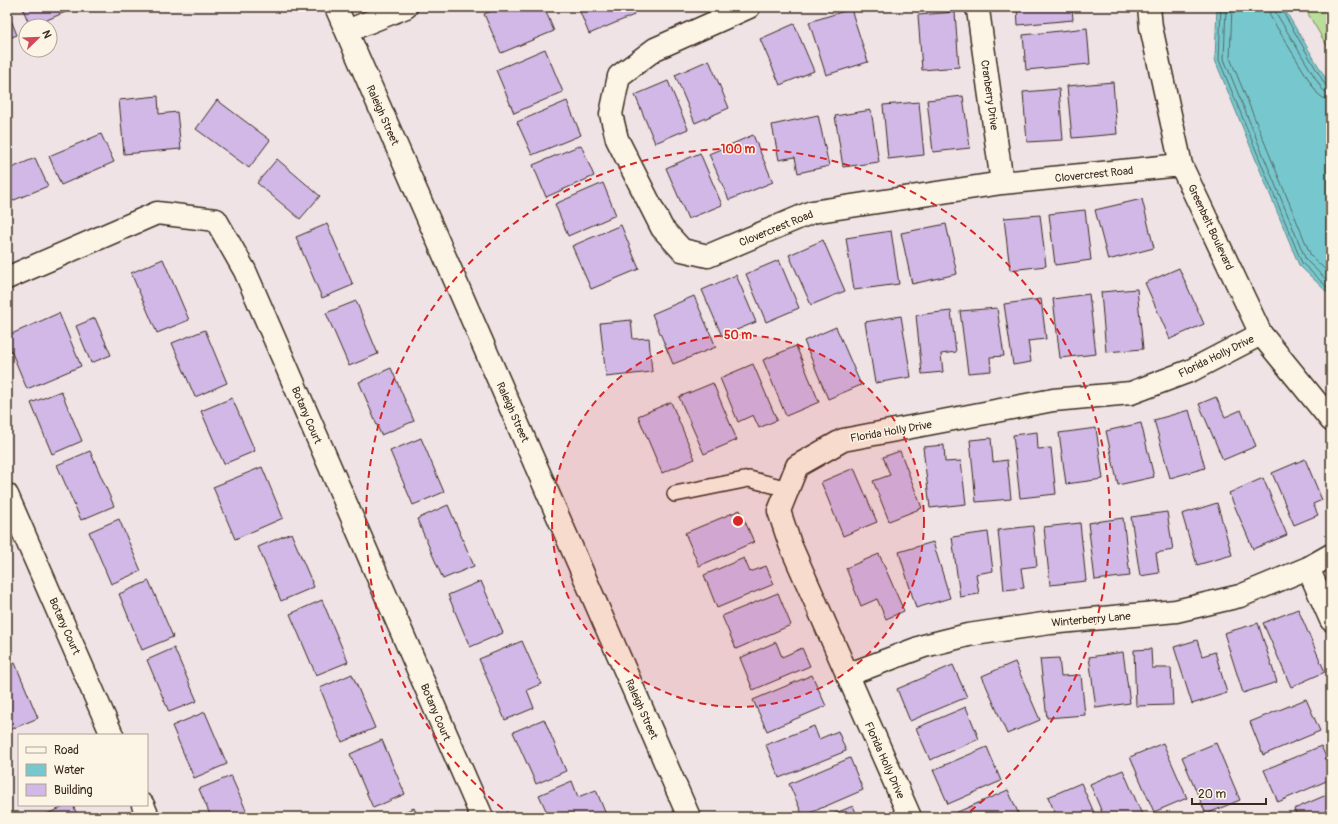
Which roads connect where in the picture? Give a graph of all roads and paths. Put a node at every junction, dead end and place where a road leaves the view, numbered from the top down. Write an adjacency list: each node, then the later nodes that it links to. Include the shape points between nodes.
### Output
1 (336, 7): 6 (street, Raleigh Street)
2 (406, 7): 6 (street)
3 (749, 7): 8 (street, Clovercrest Road, via 655,50 619,76 611,114 617,139 662,228 682,250 708,256 812,212)
4 (976, 7): 8 (street, Cranberry Drive)
5 (1149, 7): 7 (street, Greenbelt Boulevard, via 1151,28)
6 (347, 31): 23 (street, Raleigh Street)
7 (1181, 165): 8 (street, Clovercrest Road); 10 (street, Greenbelt Boulevard)
8 (1002, 183)
9 (7, 278): 22 (street, Botany Court, via 157,213 216,220 245,271)
10 (1261, 334): 11 (street, Greenbelt Boulevard); 12 (street, Florida Holly Drive, via 1192,370 1131,393 1053,400 843,440 797,466)
11 (1331, 420)
12 (788, 489): 13 (lane, via 750,479); 18 (street, Florida Holly Drive, via 779,511 790,544)
13 (675, 494)
14 (7, 495): 19 (street, Botany Court)
15 (1331, 555): 16 (street, Winterberry Lane)
16 (1308, 568): 17 (street); 18 (street, Winterberry Lane, via 1240,596 1176,611 1050,623 968,635 924,646)
17 (1331, 620)
18 (847, 675): 24 (street, Florida Holly Drive)
19 (112, 734)
20 (143, 806): 21 (street)
21 (148, 817)
22 (482, 817)
23 (689, 817)
24 (910, 817)

